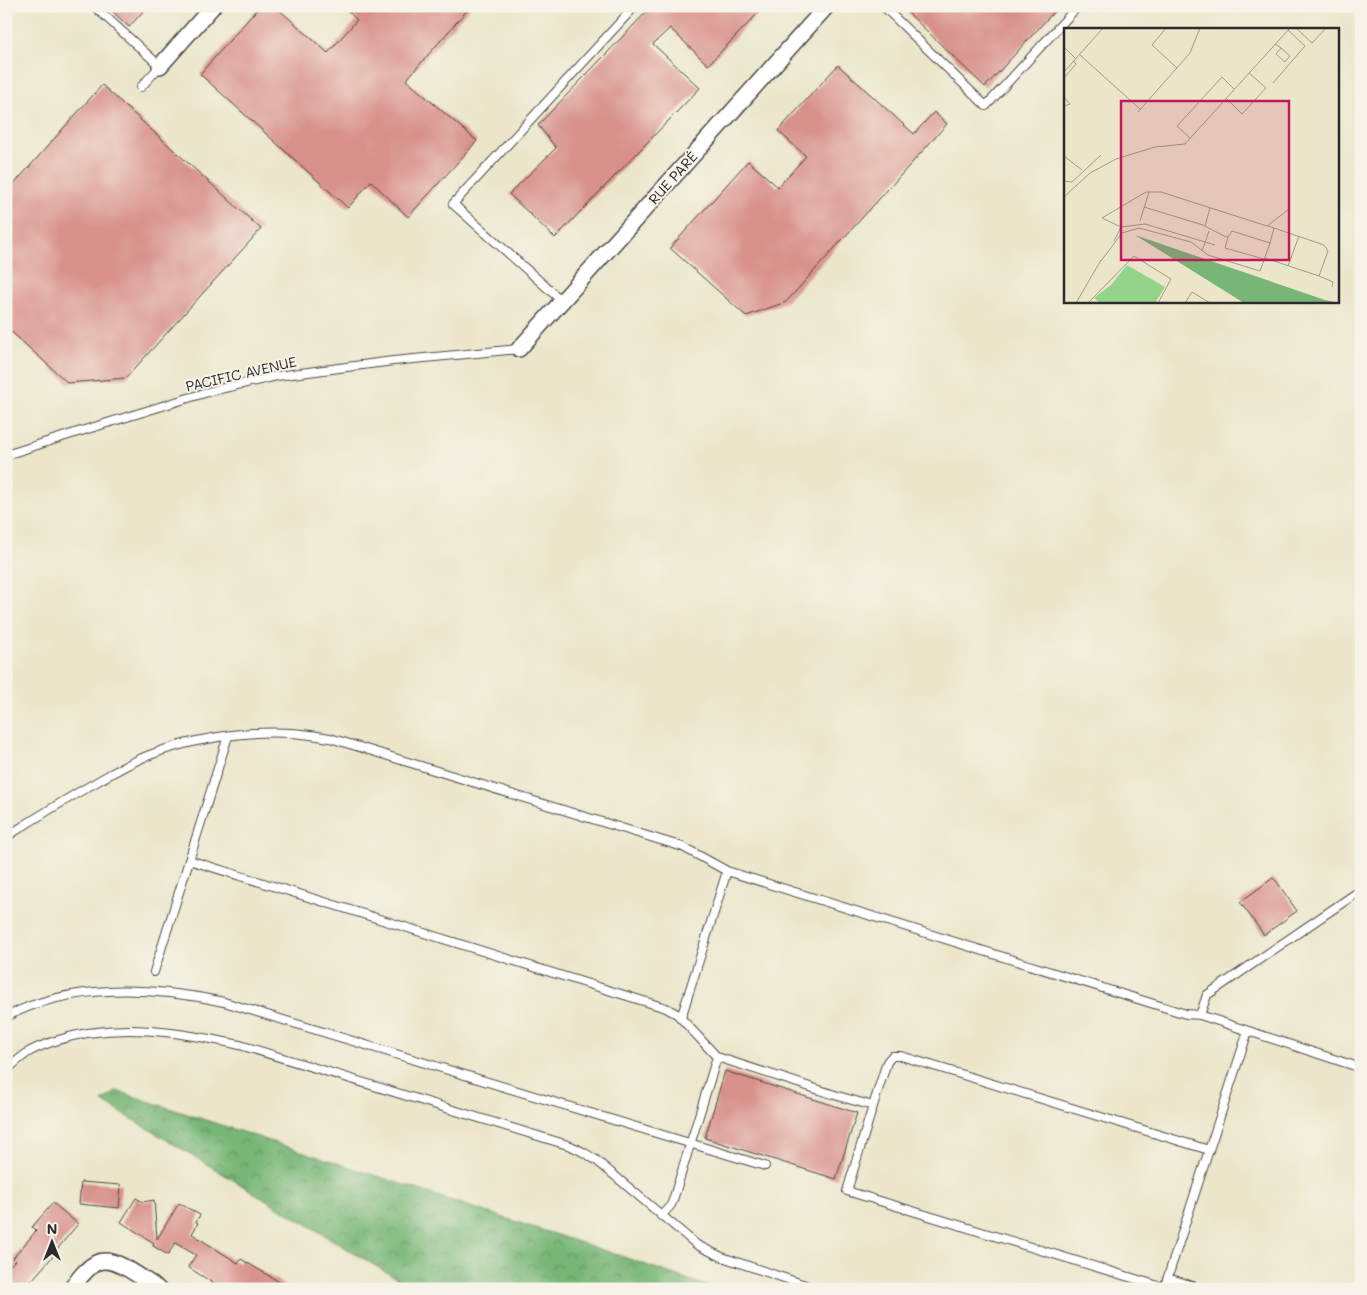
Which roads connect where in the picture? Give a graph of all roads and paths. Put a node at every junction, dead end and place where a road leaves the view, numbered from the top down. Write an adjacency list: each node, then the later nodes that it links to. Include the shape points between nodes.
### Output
1 (94, 6): 7 (lane)
2 (213, 6): 7 (street)
3 (635, 6): 9 (lane, via 453,204)
4 (828, 6): 9 (street, RUE PARÉ)
5 (883, 6): 6 (lane, via 986,106)
6 (1078, 6)
7 (160, 66): 8 (lane)
8 (141, 87)
9 (562, 301): 10 (street, RUE PARÉ)
10 (518, 349): 11 (lane, PACIFIC AVENUE, via 277,376 212,391)
11 (6, 455)
12 (228, 736): 13 (lane, via 175,746 148,756 73,795); 14 (lane); 15 (lane, via 291,733 330,738 683,847)
13 (6, 837)
14 (189, 860): 17 (lane); 20 (lane, via 659,1006)
15 (727, 871): 18 (lane, via 1186,1014); 20 (lane)
16 (1361, 890): 18 (lane, via 1206,995)
17 (154, 972)
18 (1200, 1015): 21 (lane)
19 (6, 1017): 26 (lane, via 32,1005 97,992 134,990 193,995)
20 (681, 1018): 22 (lane)
21 (1248, 1031): 23 (lane); 27 (lane)
22 (717, 1056): 25 (lane); 26 (lane)
23 (1361, 1068)
24 (6, 1071): 29 (lane, via 27,1053 48,1043 92,1032 152,1031 240,1045 571,1146 596,1160)
25 (873, 1106): 27 (lane, via 887,1062 892,1056 901,1056); 31 (lane, via 847,1191)
26 (690, 1143): 28 (lane); 29 (lane, via 673,1200)
27 (1209, 1150): 30 (lane)
28 (765, 1166)
29 (661, 1216): 34 (lane, via 709,1252)
30 (1168, 1278): 31 (lane); 35 (lane)
31 (1165, 1288)
32 (71, 1289): 33 (street, via 87,1270 104,1260 123,1267)
33 (158, 1289)
34 (817, 1289)
35 (1202, 1289)

